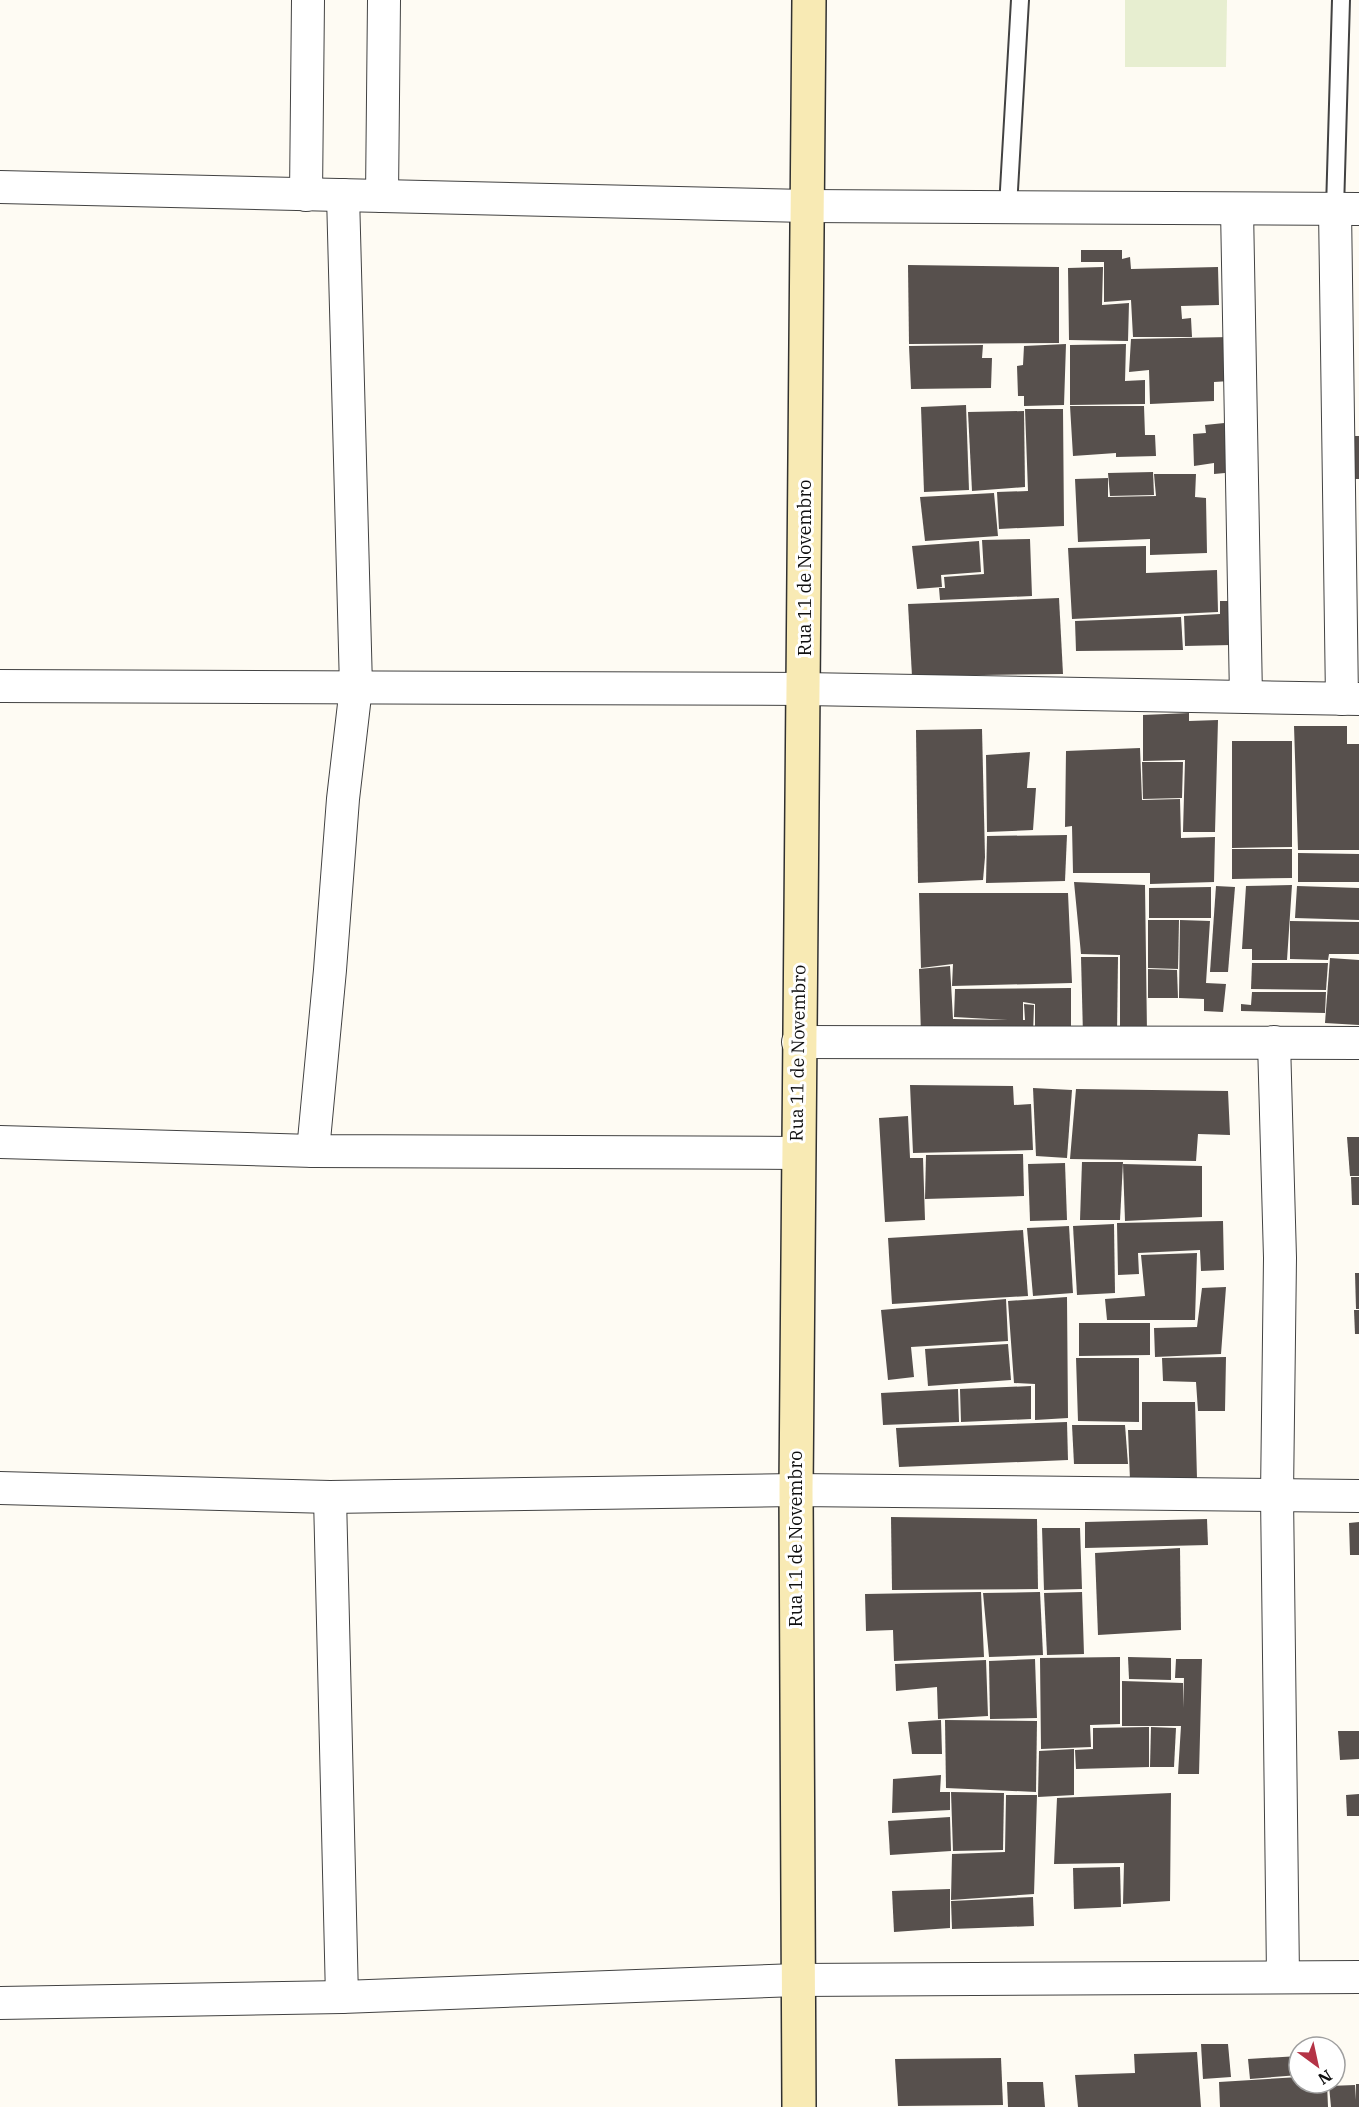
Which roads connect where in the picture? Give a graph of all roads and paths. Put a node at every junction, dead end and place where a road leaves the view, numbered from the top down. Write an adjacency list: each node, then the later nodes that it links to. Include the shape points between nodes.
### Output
1 (308, 0): 7 (street)
2 (384, 0): 9 (street)
3 (809, 0): 10 (main road, Rua 11 de Novembro)
4 (1020, 0): 11 (lane)
5 (1341, 0): 13 (lane)
6 (0, 187): 7 (street)
7 (306, 195): 8 (street)
8 (343, 195): 9 (street); 15 (street)
9 (382, 196): 10 (street)
10 (807, 206): 11 (street); 16 (main road, Rua 11 de Novembro)
11 (1008, 207): 12 (street)
12 (1237, 208): 13 (street); 17 (street)
13 (1347, 209): 18 (street)
14 (0, 686): 15 (street)
15 (356, 687): 16 (street); 23 (street)
16 (804, 689): 17 (street); 19 (main road, Rua 11 de Novembro)
17 (1246, 697): 18 (street)
18 (1350, 699)
19 (798, 1042): 20 (street); 24 (main road, Rua 11 de Novembro)
20 (1274, 1042): 21 (street); 27 (street, via 1280,1258)
21 (1359, 1043)
22 (0, 1142): 23 (street)
23 (313, 1151): 24 (street)
24 (797, 1153): 26 (main road, Rua 11 de Novembro)
25 (0, 1488): 29 (street)
26 (796, 1490): 27 (street); 29 (street); 32 (main road, Rua 11 de Novembro)
27 (1277, 1495): 28 (street); 30 (street)
28 (1359, 1496)
29 (330, 1497): 33 (street)
30 (1283, 1976): 31 (street); 32 (street)
31 (1359, 1977)
32 (797, 1980): 33 (street); 35 (main road, Rua 11 de Novembro)
33 (342, 1997): 34 (street)
34 (0, 2003)
35 (799, 2107)

